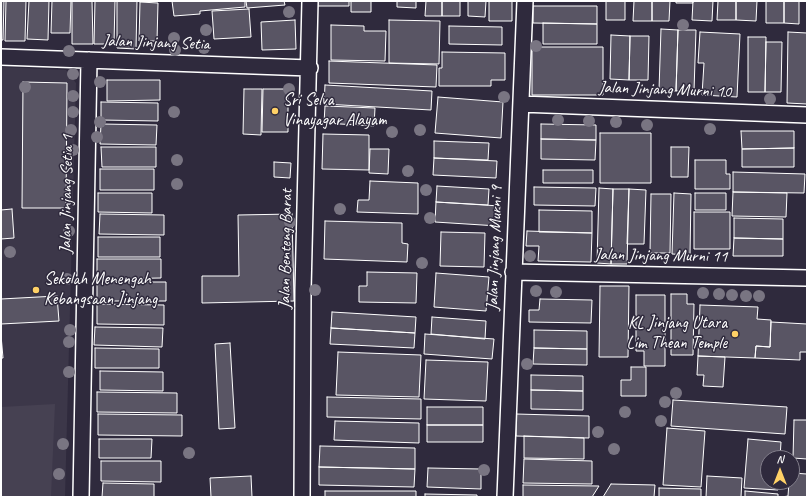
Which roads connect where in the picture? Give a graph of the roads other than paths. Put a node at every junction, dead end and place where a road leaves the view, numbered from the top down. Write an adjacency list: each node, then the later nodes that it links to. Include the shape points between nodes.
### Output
1 (310, 1): 5 (street, Jalan Benteng Barat)
2 (525, 1): 6 (street, Jalan Jinjang Murni 9)
3 (1, 57): 4 (street, Jalan Jinjang Setia)
4 (89, 60): 5 (street, Jalan Jinjang Setia); 10 (street, Jalan Jinjang Setia 1)
5 (310, 68): 11 (street, Jalan Benteng Barat, via 303,290)
6 (521, 104): 7 (street, Jalan Jinjang Murni 10); 8 (street, Jalan Jinjang Murni 9)
7 (807, 115)
8 (513, 272): 9 (street, Jalan Jinjang Murni 11); 12 (street, Jalan Jinjang Murni 9)
9 (807, 278)
10 (80, 497)
11 (302, 497)
12 (505, 497)

